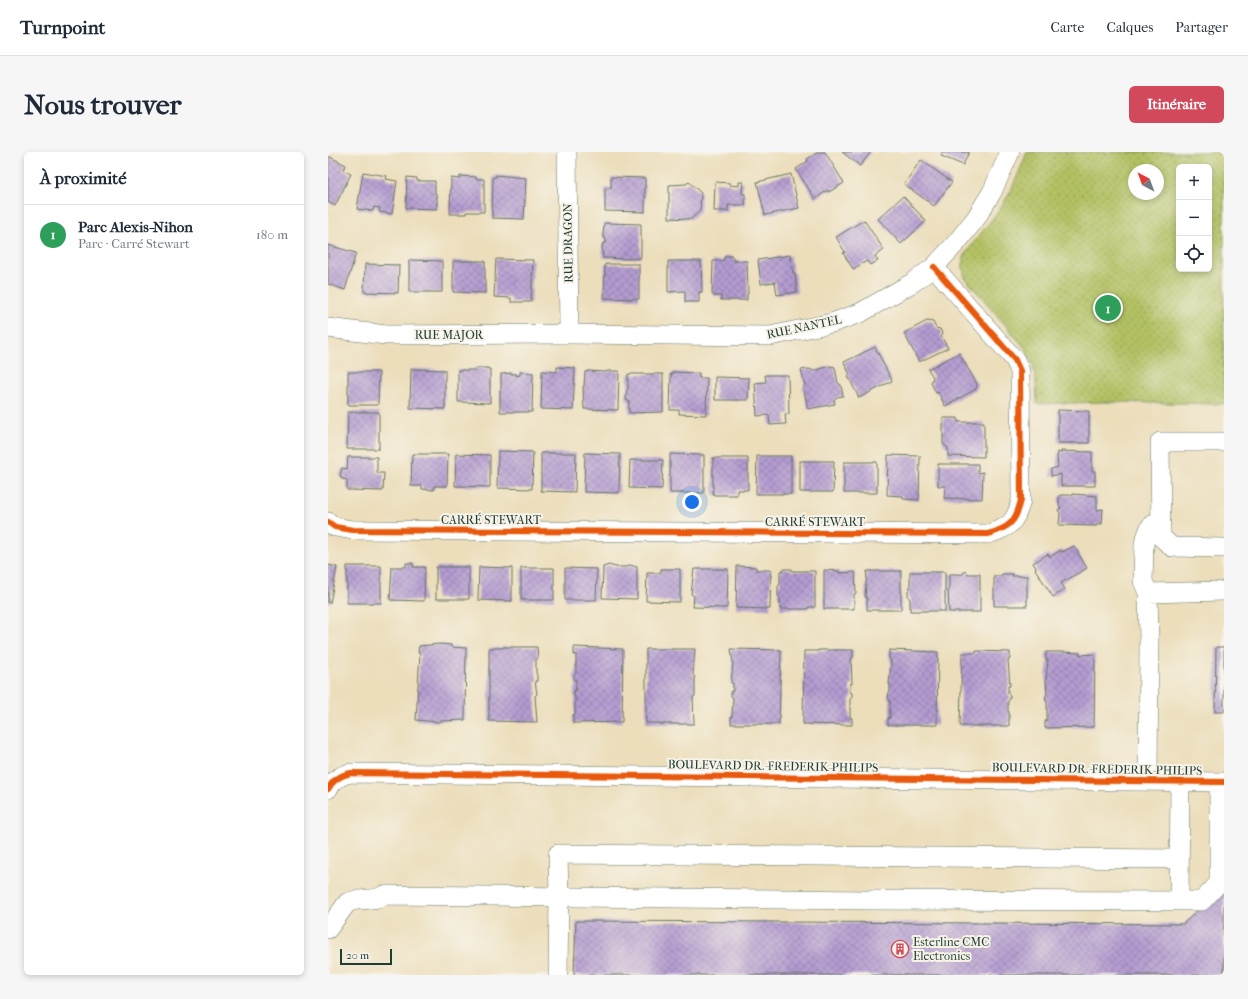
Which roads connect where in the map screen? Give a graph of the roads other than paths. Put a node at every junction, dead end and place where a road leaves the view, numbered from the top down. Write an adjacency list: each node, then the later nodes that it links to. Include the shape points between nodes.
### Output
1 (567, 152): 5 (street, RUE DRAGON)
2 (1010, 152): 3 (street, RUE NANTEL, via 992,192 976,218)
3 (934, 267): 5 (street, RUE NANTEL, via 860,313 832,323 770,336); 7 (street, CARRÉ STEWART, via 1015,360 1020,371 1021,500 1012,523 1000,530 988,534 353,530 335,527)
4 (328, 328): 5 (street, RUE MAJOR, via 386,335)
5 (570, 334)
6 (1224, 442): 8 (street, via 1160,442)
7 (328, 522)
8 (1161, 523): 9 (street, via 1161,537 1172,547); 11 (street, via 1150,527 1144,543 1143,581)
9 (1224, 548)
10 (1224, 591): 11 (street)
11 (1148, 593): 12 (street)
12 (1148, 781): 13 (street, BOULEVARD DR.-FREDERIK-PHILIPS); 15 (street, BOULEVARD DR.-FREDERIK-PHILIPS, via 351,772 338,777)
13 (1180, 781): 14 (street, BOULEVARD DR.-FREDERIK-PHILIPS); 16 (street)
14 (1222, 782): 17 (street)
15 (328, 789)
16 (1179, 859): 18 (street, via 558,854); 19 (street)
17 (1221, 878): 19 (street, via 1202,901)
18 (559, 896): 19 (street); 20 (street, via 384,895 378,899 351,900); 21 (street)
19 (1179, 902)
20 (328, 929)
21 (558, 975)

